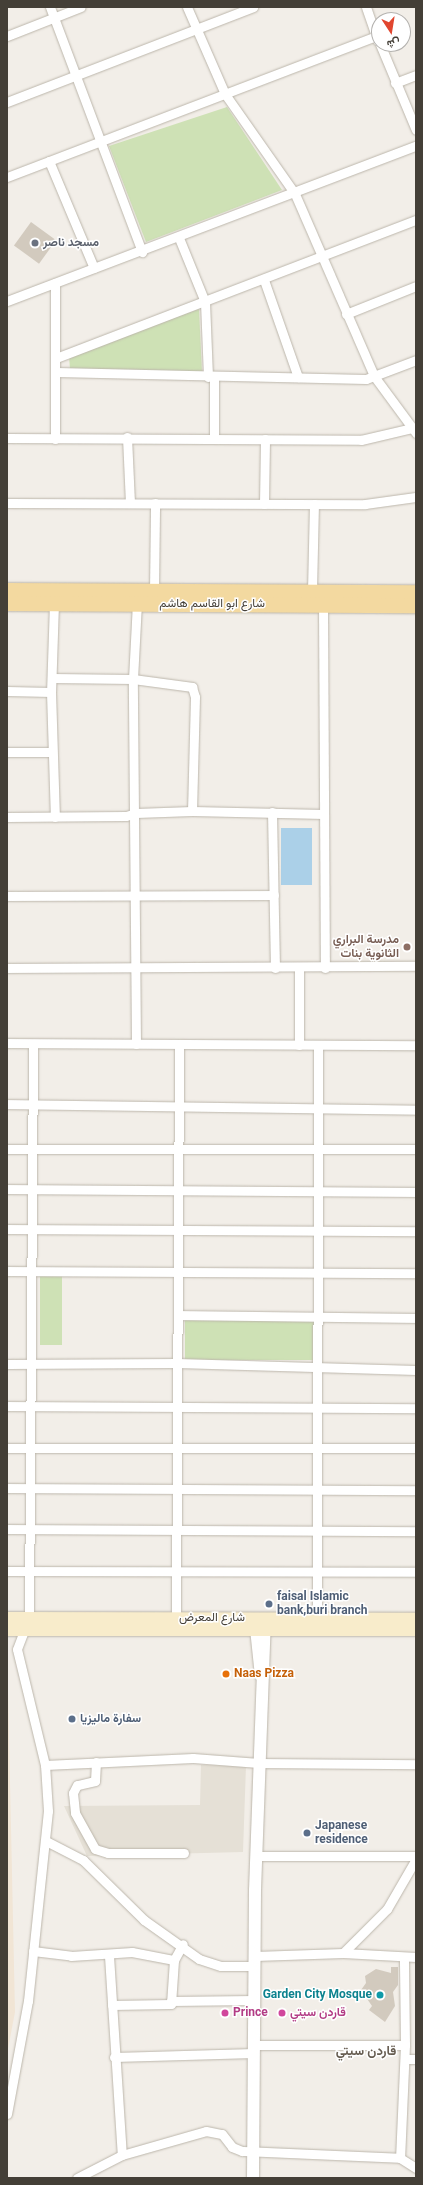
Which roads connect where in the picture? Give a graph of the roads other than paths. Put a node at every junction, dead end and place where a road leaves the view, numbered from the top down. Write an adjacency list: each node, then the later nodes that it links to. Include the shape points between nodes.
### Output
1 (50, 7): 6 (street)
2 (81, 7): 6 (street)
3 (187, 7): 8 (street)
4 (253, 7): 8 (street)
5 (366, 7): 7 (street)
6 (53, 18): 9 (street); 12 (street)
7 (371, 21)
8 (196, 29): 12 (street); 15 (street)
9 (7, 36)
10 (371, 43): 15 (street)
11 (382, 52): 14 (street)
12 (77, 75): 16 (street); 18 (street)
13 (416, 75): 14 (street)
14 (395, 83): 17 (street)
15 (225, 94): 18 (street); 22 (street)
16 (7, 102)
17 (416, 130)
18 (103, 141): 20 (street); 25 (street)
19 (416, 146): 22 (street)
20 (49, 161): 21 (street); 27 (street)
21 (7, 177)
22 (295, 194): 24 (street); 26 (street)
23 (416, 220): 26 (street)
24 (179, 238): 25 (street); 32 (street)
25 (142, 252): 27 (street)
26 (322, 257): 28 (street); 33 (street)
27 (94, 268): 29 (street)
28 (264, 280): 32 (street); 39 (street)
29 (55, 283): 31 (street); 34 (street)
30 (416, 286): 33 (street)
31 (7, 301)
32 (205, 302): 34 (street); 38 (street)
33 (346, 314): 37 (street)
34 (56, 358): 36 (street)
35 (416, 360): 37 (street)
36 (56, 372): 38 (street); 44 (street)
37 (374, 376): 39 (street, via 366,379); 40 (street)
38 (211, 377): 39 (street); 42 (street)
39 (298, 377)
40 (414, 431): 45 (street, via 361,440)
41 (127, 437): 42 (street); 44 (street); 48 (street)
42 (214, 437): 45 (street)
43 (7, 438): 44 (street)
44 (55, 439)
45 (265, 439): 50 (street)
46 (416, 497): 51 (street, via 365,504)
47 (7, 503): 48 (street)
48 (130, 503): 49 (street)
49 (155, 503): 50 (street); 53 (street)
50 (264, 504): 51 (street)
51 (314, 504): 54 (street)
52 (7, 590): 53 (main road, شارع ابو القاسم هاشم)
53 (154, 591): 54 (main road, شارع ابو القاسم هاشم)
54 (312, 591): 55 (main road, شارع ابو القاسم هاشم)
55 (416, 592)
56 (7, 603): 57 (main road, شارع ابو القاسم هاشم)
57 (54, 603): 58 (main road, شارع ابو القاسم هاشم); 61 (street)
58 (137, 603): 59 (main road, شارع ابو القاسم هاشم); 62 (street)
59 (323, 604): 60 (main road, شارع ابو القاسم هاشم); 70 (street)
60 (416, 605)
61 (52, 678): 62 (street); 64 (street)
62 (134, 679): 67 (street, via 192,687 195,697); 69 (street)
63 (7, 692): 64 (street)
64 (51, 692): 66 (street)
65 (7, 752): 66 (street)
66 (52, 752): 72 (street)
67 (192, 811): 68 (street); 69 (street)
68 (272, 812): 70 (street); 74 (street)
69 (136, 813): 72 (street, via 126,816); 73 (street)
70 (324, 814): 81 (street)
71 (7, 817): 72 (street)
72 (55, 817)
73 (137, 894): 74 (street); 75 (street); 79 (street)
74 (274, 895): 80 (street)
75 (7, 896)
76 (416, 966): 81 (street)
77 (299, 967): 80 (street); 81 (street); 86 (street)
78 (7, 968): 79 (street)
79 (137, 968): 80 (street); 84 (street)
80 (275, 968)
81 (325, 968)
82 (7, 1044): 83 (street)
83 (33, 1044): 84 (street); 90 (street)
84 (136, 1044): 85 (street)
85 (179, 1044): 86 (street); 91 (street)
86 (298, 1045): 87 (street)
87 (318, 1045): 88 (street); 92 (street)
88 (416, 1045)
89 (7, 1104): 90 (street)
90 (32, 1104): 91 (street); 95 (street)
91 (178, 1107): 92 (street); 98 (street)
92 (318, 1109): 93 (street); 96 (street)
93 (416, 1110)
94 (7, 1149): 95 (street)
95 (32, 1149): 98 (street); 100 (street)
96 (318, 1149): 97 (street); 98 (street); 102 (street)
97 (416, 1149)
98 (178, 1150): 101 (street)
99 (7, 1189): 100 (street)
100 (32, 1189): 101 (street); 105 (street)
101 (178, 1190): 102 (street); 106 (street)
102 (318, 1191): 103 (street); 108 (street)
103 (416, 1192)
104 (7, 1229): 105 (street)
105 (32, 1229): 106 (street); 110 (street)
106 (178, 1231): 108 (street); 111 (street)
107 (416, 1231): 108 (street)
108 (318, 1232): 112 (street)
109 (7, 1271): 110 (street)
110 (31, 1271): 111 (street); 119 (street)
111 (178, 1271): 112 (street); 114 (street)
112 (318, 1271): 113 (street); 115 (street)
113 (416, 1274)
114 (178, 1315): 115 (street); 118 (street)
115 (318, 1318): 116 (street); 120 (street)
116 (416, 1318)
117 (7, 1364): 119 (street)
118 (177, 1364): 119 (street); 120 (street); 124 (street)
119 (30, 1365): 123 (street)
120 (318, 1365): 121 (street); 125 (street)
121 (416, 1370)
122 (7, 1406): 123 (street)
123 (30, 1406): 124 (street); 129 (street)
124 (177, 1407): 125 (street); 130 (street)
125 (318, 1408): 126 (street); 127 (street)
126 (416, 1408)
127 (318, 1447): 130 (street); 131 (street); 135 (street)
128 (7, 1448): 129 (street)
129 (30, 1448): 130 (street); 133 (street)
130 (177, 1448): 134 (street)
131 (416, 1448)
132 (7, 1488): 133 (street)
133 (30, 1488): 134 (street); 138 (street)
134 (177, 1490): 135 (street); 139 (street)
135 (318, 1490): 136 (street); 141 (street)
136 (416, 1490)
137 (7, 1529): 138 (street)
138 (29, 1529): 139 (street); 143 (street)
139 (177, 1531): 141 (street); 145 (street)
140 (416, 1531): 141 (street)
141 (318, 1532): 144 (street)
142 (7, 1571): 143 (street)
143 (29, 1571): 145 (street); 149 (street)
144 (317, 1571): 145 (street); 146 (street); 152 (street)
145 (176, 1572): 150 (street)
146 (416, 1572)
147 (7, 1618): 149 (main road, شارع المعرض)
148 (416, 1619): 152 (main road, شارع المعرض)
149 (26, 1623): 150 (main road, شارع المعرض); 153 (main road, شارع المعرض); 158 (street, via 18,1654)
150 (176, 1624): 151 (main road, شارع المعرض)
151 (260, 1624): 152 (main road, شارع المعرض); 156 (street)
152 (317, 1624): 154 (main road, شارع المعرض)
153 (7, 1629)
154 (416, 1629)
155 (96, 1762): 156 (street, via 211,1758); 158 (street); 161 (street, via 96,1781 77,1785 74,1793 75,1813 95,1849 108,1853)
156 (259, 1763): 157 (street); 159 (street)
157 (416, 1764)
158 (45, 1765): 160 (street)
159 (257, 1820): 162 (street); 165 (street, via 252,1856)
160 (46, 1841): 166 (street, via 83,1860 144,1920); 167 (street)
161 (184, 1852)
162 (259, 1856): 163 (street); 165 (street)
163 (416, 1856)
164 (416, 1859): 168 (street, via 387,1909)
165 (255, 1890): 173 (street)
166 (183, 1944): 172 (street); 173 (street, via 210,1964)
167 (33, 1951): 169 (street); 182 (street)
168 (343, 1953): 171 (street); 173 (street)
169 (109, 1956): 172 (street, via 132,1952); 176 (street)
170 (416, 1957): 171 (street)
171 (404, 1958): 177 (street)
172 (174, 1960): 175 (street)
173 (255, 1961): 174 (street)
174 (254, 2000): 175 (street); 178 (street)
175 (171, 2001): 176 (street, via 168,2006)
176 (112, 2005): 179 (street)
177 (405, 2045): 178 (street); 180 (street)
178 (254, 2049): 179 (street); 183 (street)
179 (114, 2057): 184 (street)
180 (405, 2059): 181 (street); 185 (street)
181 (416, 2059)
182 (7, 2114)
183 (253, 2152): 184 (street, via 235,2149 224,2136 210,2131); 185 (street); 188 (street)
184 (122, 2155): 187 (street)
185 (400, 2158): 186 (street)
186 (416, 2168)
187 (77, 2178)
188 (253, 2178)

